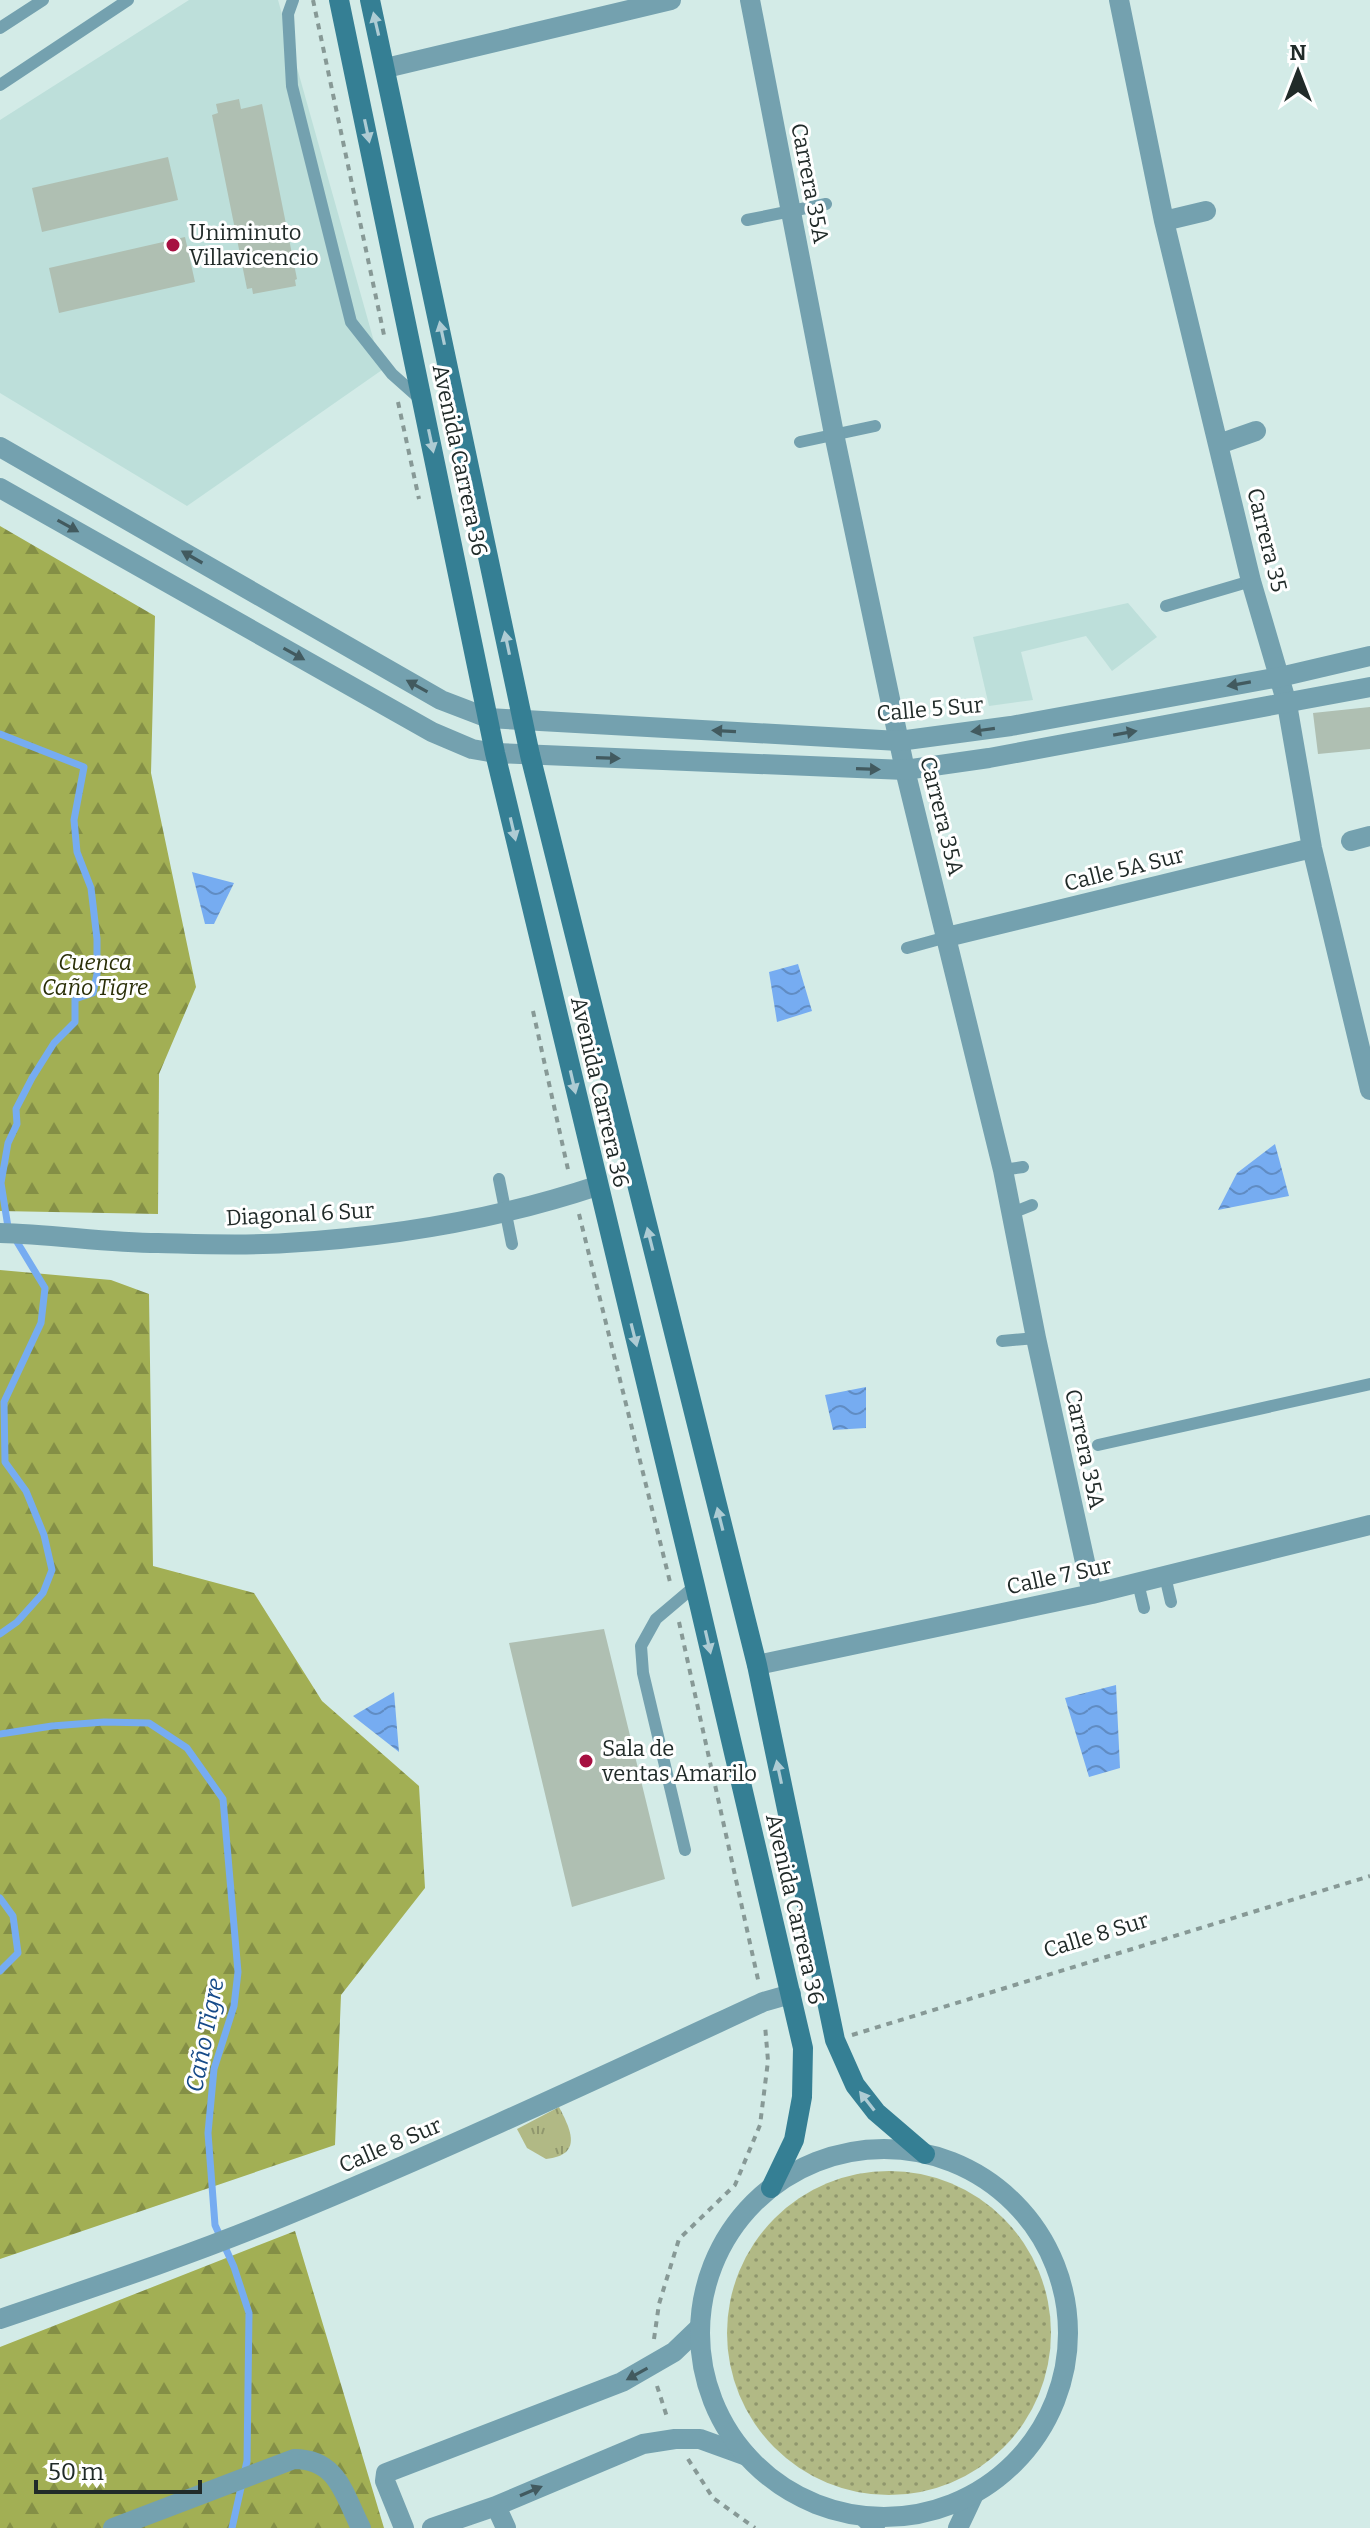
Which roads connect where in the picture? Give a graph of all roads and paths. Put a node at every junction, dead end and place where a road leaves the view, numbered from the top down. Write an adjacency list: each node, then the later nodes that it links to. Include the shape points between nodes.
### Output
1 (43, 0): 10 (lane)
2 (128, 0): 12 (lane)
3 (293, 0): 18 (lane, via 288,14 292,86 351,322)
4 (313, 0): 18 (path)
5 (339, 0): 19 (main road, Avenida Carrera 36, one-way to 19)
6 (370, 0): 11 (main road, Avenida Carrera 36, one-way to 6)
7 (671, 0): 11 (street)
8 (750, 0): 15 (street, Carrera 35A)
9 (1119, 0): 17 (street, Carrera 35)
10 (0, 28)
11 (386, 68): 35 (main road, Avenida Carrera 36, one-way to 11)
12 (0, 85)
13 (826, 204): 15 (lane)
14 (1206, 211): 17 (street)
15 (791, 212): 16 (lane); 22 (street, Carrera 35A)
16 (747, 220)
17 (1164, 221): 24 (street, Carrera 35)
18 (392, 374): 19 (lane); 27 (path)
19 (423, 401): 34 (main road, Avenida Carrera 36, one-way to 34)
20 (875, 426): 22 (lane)
21 (1256, 431): 24 (street)
22 (834, 434): 23 (lane); 36 (street, Carrera 35A)
23 (800, 442)
24 (1219, 444): 28 (street, Carrera 35)
25 (0, 447): 34 (street, Calle 5 Sur, one-way to 25, via 441,700)
26 (0, 488): 37 (street, one-way to 37, via 432,732)
27 (421, 511)
28 (1251, 581): 29 (lane); 31 (street, Carrera 35)
29 (1166, 606)
30 (1370, 656): 31 (street, Calle 5 Sur)
31 (1280, 677): 33 (street, Carrera 35); 36 (street, Calle 5 Sur, one-way to 36)
32 (1370, 687): 33 (street)
33 (1287, 704): 39 (street, one-way to 33); 40 (street, Carrera 35)
34 (488, 718): 35 (street, Calle 5 Sur); 37 (main road, Avenida Carrera 36)
35 (523, 719): 36 (street, Calle 5 Sur, one-way to 35); 38 (main road, Avenida Carrera 36)
36 (899, 741): 39 (street, Carrera 35A)
37 (495, 753): 38 (street); 46 (main road, Avenida Carrera 36, one-way to 46)
38 (530, 755): 39 (street, one-way to 39); 63 (main road, Avenida Carrera 36, one-way to 38)
39 (905, 770): 41 (street, Carrera 35A)
40 (1312, 848): 41 (street, Calle 5A Sur); 44 (street, Carrera 35)
41 (947, 937): 42 (lane); 51 (street, Carrera 35A, via 1022,1209)
42 (907, 948)
43 (533, 1009): 47 (path)
44 (1369, 1081)
45 (499, 1179): 48 (lane)
46 (597, 1186): 47 (street, Diagonal 6 Sur); 58 (main road, Avenida Carrera 36, one-way to 58)
47 (574, 1193): 48 (street, Diagonal 6 Sur); 61 (path)
48 (506, 1212): 49 (street, Diagonal 6 Sur, via 351,1238 282,1243 155,1243); 50 (lane)
49 (0, 1233)
50 (512, 1244)
51 (1036, 1338): 52 (lane); 59 (street, Carrera 35A)
52 (1002, 1341)
53 (1370, 1384): 54 (lane)
54 (1098, 1445)
55 (1370, 1525): 56 (street, Calle 7 Sur)
56 (1165, 1576): 57 (street, Calle 7 Sur); 60 (lane)
57 (1138, 1583): 59 (street, Calle 7 Sur); 62 (lane)
58 (695, 1586): 61 (lane); 66 (main road, Avenida Carrera 36, one-way to 66)
59 (1092, 1594): 63 (street, Calle 7 Sur)
60 (1171, 1602)
61 (675, 1603): 64 (lane, via 656,1619 641,1646); 67 (path)
62 (1144, 1608)
63 (757, 1665): 68 (main road, Avenida Carrera 36, one-way to 63)
64 (685, 1850)
65 (1370, 1876): 68 (path, Calle 8 Sur)
66 (791, 1994): 67 (street, Calle 8 Sur); 70 (main road, Avenida Carrera 36, via 803,2048 802,2097 794,2140)
67 (763, 2002): 71 (street, Calle 8 Sur, via 278,2219); 73 (path, via 768,2061 760,2125 735,2185 679,2239 659,2304)
68 (835, 2040): 69 (main road, Avenida Carrera 36, one-way to 68, via 876,2112 855,2085)
69 (925, 2154): 70 (street, via 884,2149 844,2154 806,2167); 76 (street, via 967,2169 1004,2193 1034,2226 1055,2264 1067,2307 1068,2351 1058,2394 1039,2434 1010,2468)
70 (771, 2188): 72 (street, via 731,2229 717,2254)
71 (0, 2319)
72 (699, 2328): 73 (street); 75 (street, via 708,2388 724,2425)
73 (650, 2367): 74 (path); 81 (street, one-way to 81, via 386,2473)
74 (675, 2439): 75 (street, via 700,2439); 77 (street, one-way to 74, via 643,2444); 84 (path, via 713,2498)
75 (747, 2456): 78 (street, via 800,2497)
76 (974, 2494): 78 (street, via 939,2509); 85 (street)
77 (496, 2506): 82 (street); 83 (street)
78 (869, 2522)
79 (113, 2528): 80 (street, via 294,2459 316,2462 332,2472)
80 (361, 2528)
81 (404, 2528)
82 (432, 2528)
83 (506, 2528)
84 (755, 2528)
85 (958, 2528)

